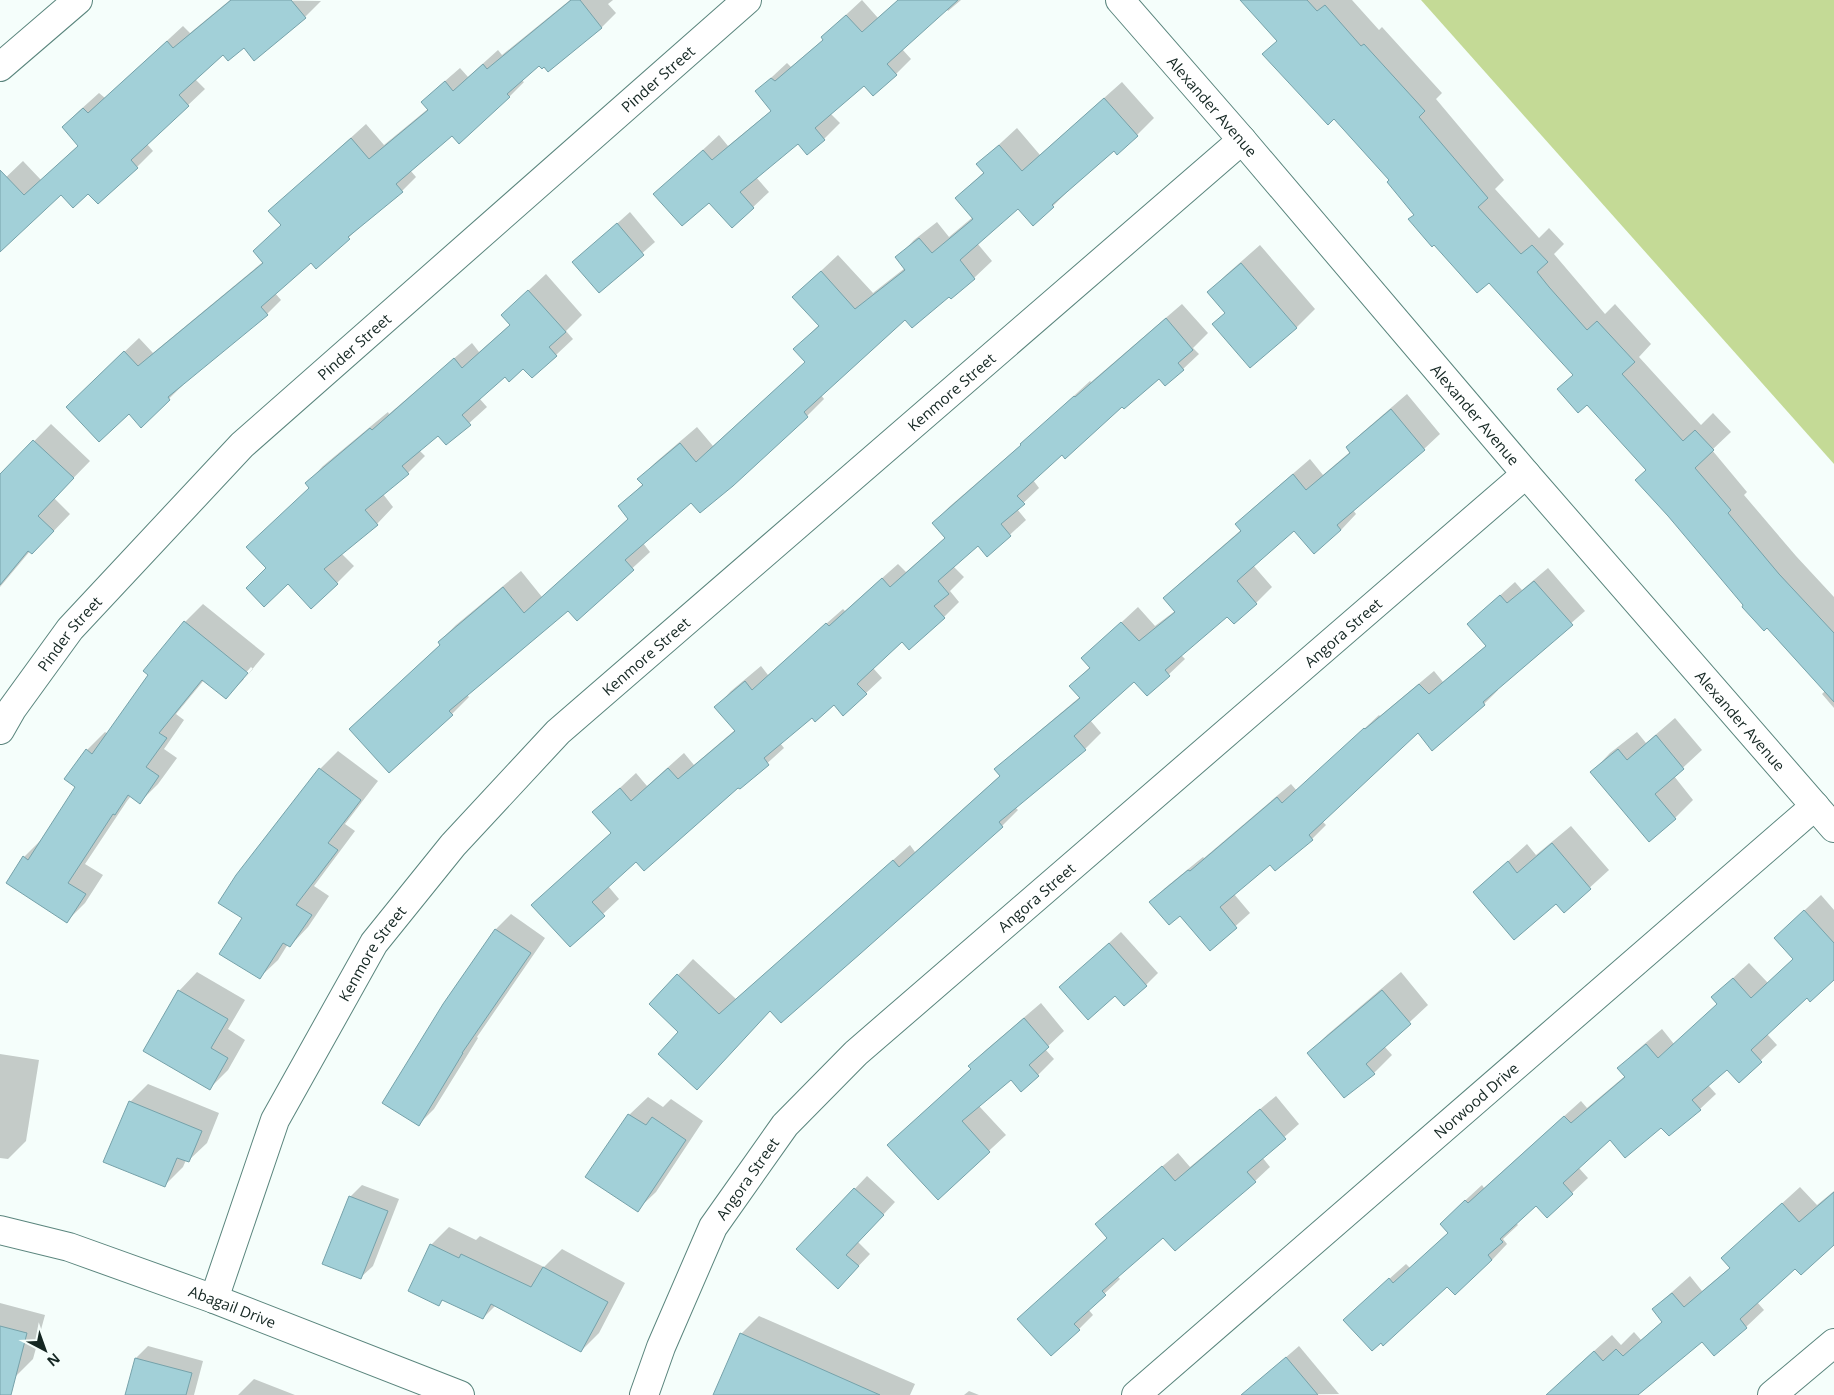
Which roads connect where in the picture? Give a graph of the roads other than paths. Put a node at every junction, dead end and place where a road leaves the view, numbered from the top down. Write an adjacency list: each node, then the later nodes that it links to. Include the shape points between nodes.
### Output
1 (78, 0): 4 (street)
2 (747, 0): 7 (street, Pinder Street, via 242,446 70,629)
3 (1120, 0): 5 (street, Alexander Avenue)
4 (0, 67)
5 (1242, 140): 6 (street, Alexander Avenue); 11 (street, Kenmore Street, via 558,732 453,845 374,942 275,1120)
6 (1526, 474): 8 (street, Alexander Avenue); 14 (street, Angora Street, via 856,1053 786,1125 713,1226)
7 (0, 730)
8 (1815, 806): 9 (street, Alexander Avenue); 15 (street, Norwood Drive)
9 (1834, 828)
10 (0, 1230): 11 (street, Abagail Drive, via 69,1248)
11 (214, 1299): 13 (street, Abagail Drive)
12 (1834, 1343): 16 (street)
13 (460, 1395)
14 (644, 1395)
15 (1136, 1395)
16 (1772, 1395)

